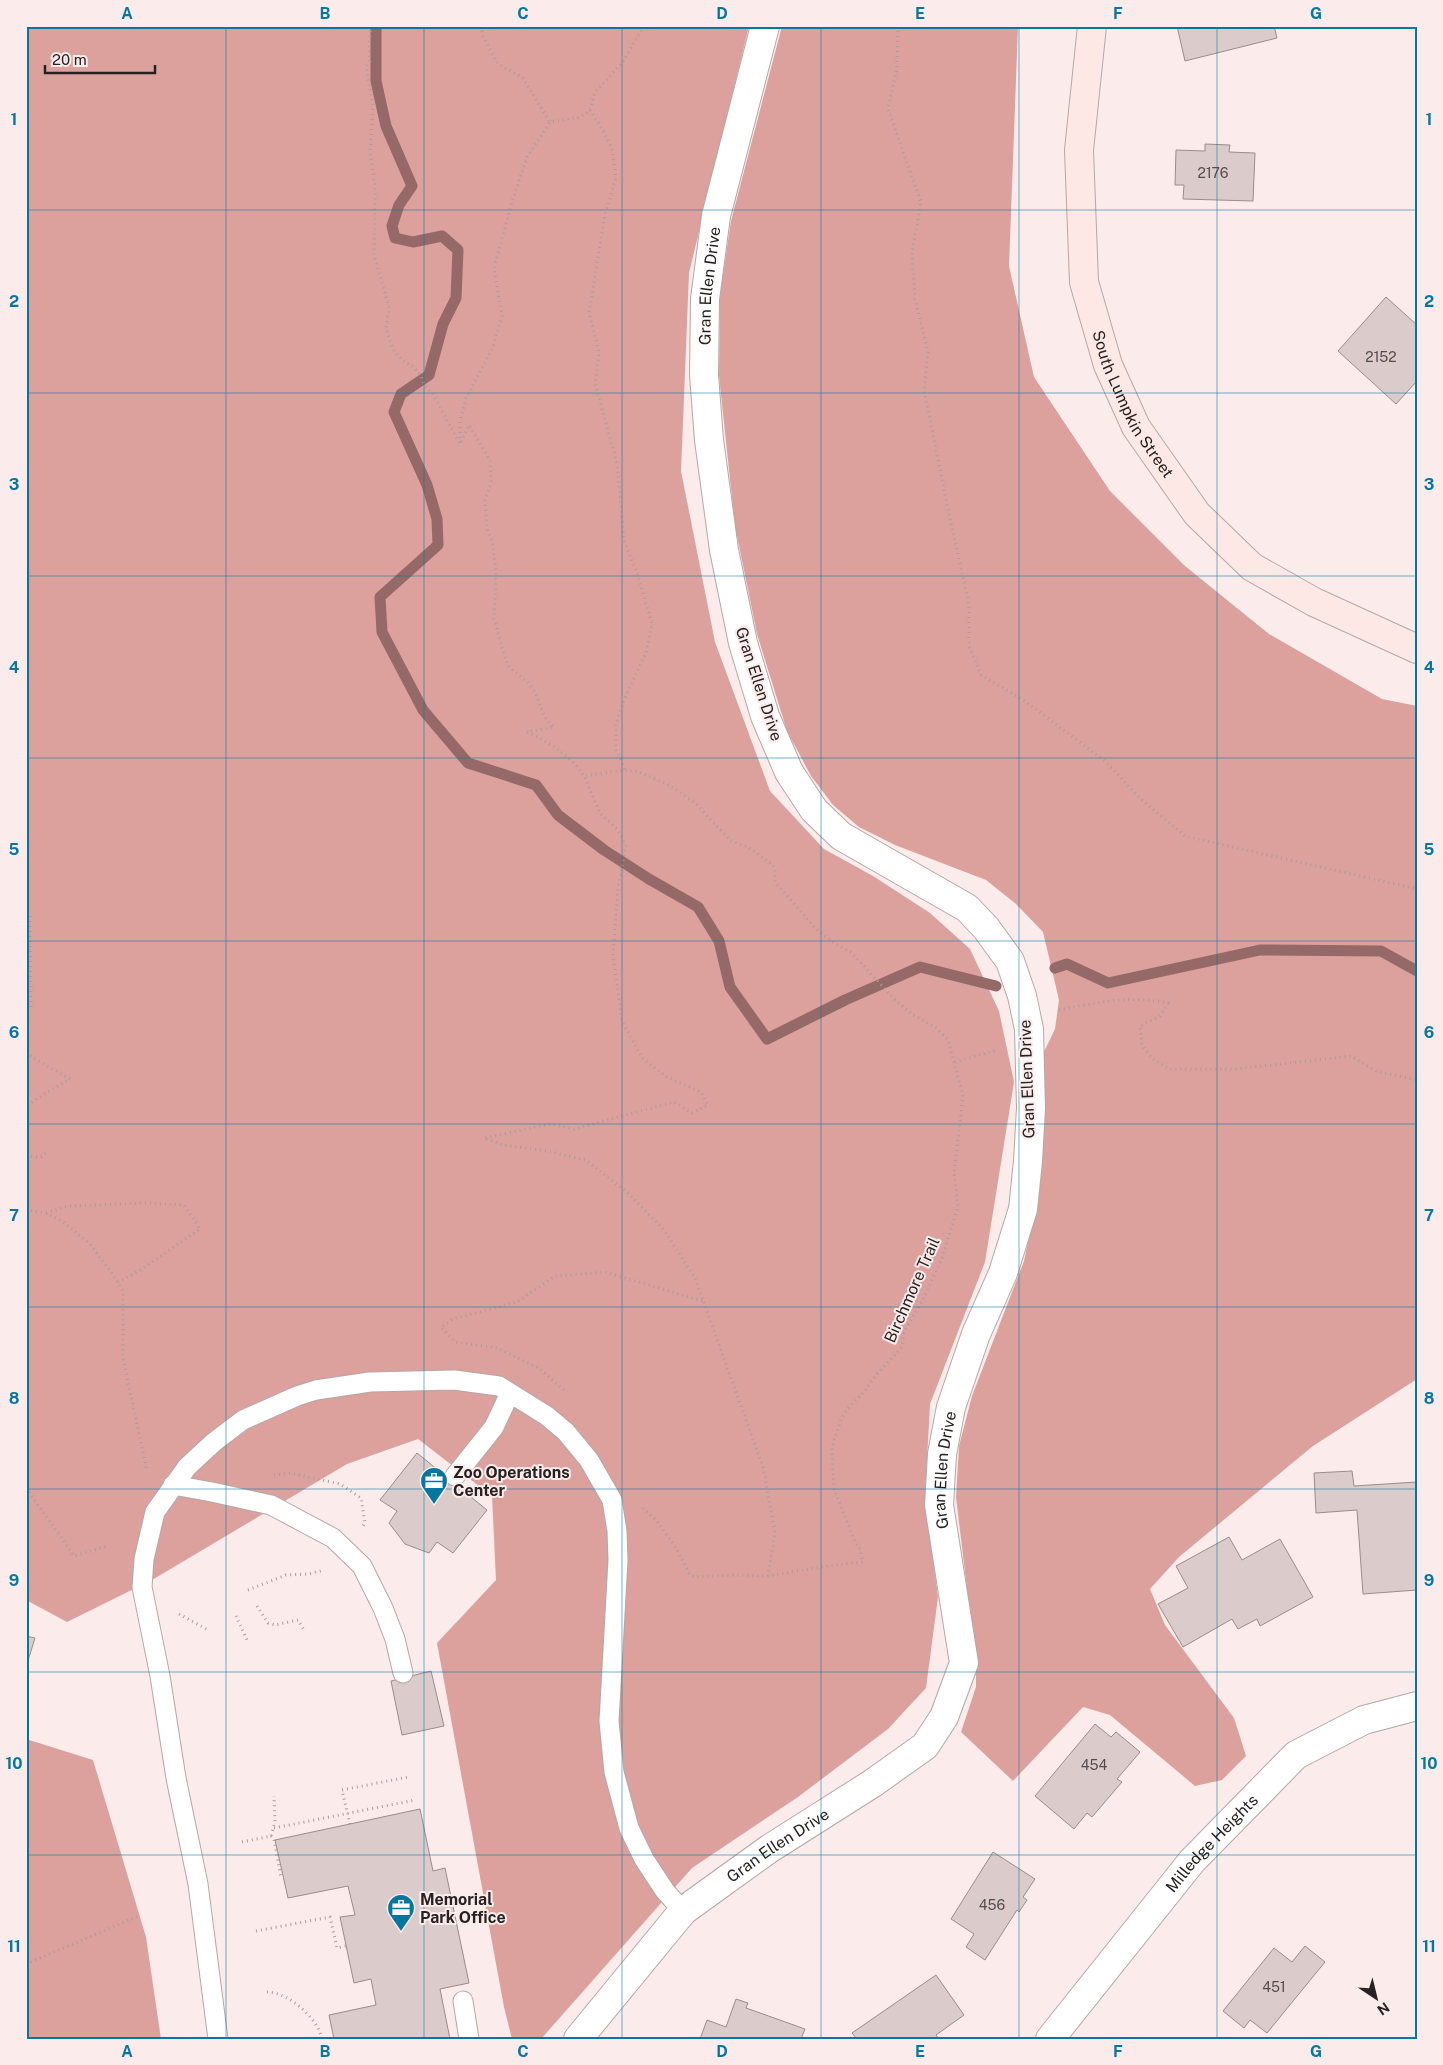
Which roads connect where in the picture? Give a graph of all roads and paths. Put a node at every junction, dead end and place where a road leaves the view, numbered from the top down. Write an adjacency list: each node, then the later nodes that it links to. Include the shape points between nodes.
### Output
1 (371, 26): 9 (path, via 370,61 366,67 373,105 370,152 375,186 374,255 389,308 386,329 394,351 421,376)
2 (481, 26): 8 (path, via 496,61 522,77)
3 (644, 26): 7 (path, via 622,63 595,92)
4 (765, 26): 56 (street, Gran Ellen Drive, via 716,216 705,299 704,376 709,440 724,550 743,643 765,716 789,772 814,810 841,836 967,908 1010,961 1029,1029 1031,1116 1023,1209 1003,1273 976,1334 951,1407 942,1454 939,1505 964,1663 944,1717 925,1746 873,1783 769,1848)
5 (898, 26): 13 (path, via 897,69 888,110 921,202 912,253 916,299 928,352 924,390 969,604 969,646 981,675 1024,701 1105,761 1141,799 1185,836)
6 (1092, 26): 10 (main road, South Lumpkin Street, via 1079,150 1084,282 1108,364 1136,428 1197,514 1252,566 1314,602)
7 (590, 110): 8 (path, via 580,117); 11 (path, via 612,150 616,177 605,215 589,313 599,352 595,384 617,463 624,540 652,624 646,653 616,724 616,750)
8 (550, 122): 9 (path, via 527,157 512,202 494,268 502,316 492,349 466,398 460,422)
9 (460, 444): 12 (path, via 470,424 490,460 486,520 496,571 494,619 505,659 511,670 534,690 544,717 554,727 527,732 560,750)
10 (1417, 649)
11 (625, 770): 12 (path); 19 (path, Birchmore Trail, via 668,784 694,802 731,841 748,847 772,864 775,882 816,929 852,953 895,1000 943,1034)
12 (584, 776): 27 (path, via 600,813 617,829 626,845 618,888 613,956 622,1021 642,1058 667,1077 701,1092 708,1105 692,1113 674,1102 574,1129 550,1124 484,1138 503,1145 586,1160 628,1193 664,1230 695,1278)
13 (1417, 889)
14 (26, 914): 16 (path, via 30,916 31,1007)
15 (1053, 1011): 20 (path, via 1091,1003 1152,999 1168,1003 1160,1016 1140,1026 1142,1046 1152,1058 1169,1069 1236,1069 1351,1056 1376,1071)
16 (26, 1013)
17 (1002, 1048): 19 (path)
18 (26, 1052): 21 (path, via 70,1079)
19 (955, 1062): 37 (path, Birchmore Trail, via 963,1095 954,1172 958,1206 950,1238 923,1300 904,1332 902,1347 848,1408 832,1447 834,1489 863,1562)
20 (1417, 1080)
21 (26, 1107)
22 (48, 1151): 23 (path, via 41,1157)
23 (26, 1156)
24 (26, 1210): 25 (path)
25 (46, 1213): 26 (path, via 62,1221 90,1244); 26 (path, via 68,1206 184,1205 200,1229)
26 (118, 1282): 30 (path, via 123,1291 123,1358)
27 (704, 1301): 29 (path, via 605,1272 555,1276 516,1302 453,1319 441,1327 455,1342 498,1348 540,1369 568,1394); 37 (path, via 763,1466 775,1532)
28 (510, 1393): 29 (lane); 31 (lane, via 494,1427); 32 (lane, via 499,1386 454,1380 370,1382 316,1390 244,1420 214,1442)
29 (566, 1432): 56 (lane, via 602,1480 612,1500 617,1531 609,1721 620,1800 628,1828 644,1859)
30 (147, 1472)
31 (455, 1476)
32 (173, 1486): 36 (lane, via 271,1505 333,1538); 63 (lane, via 155,1512 144,1559 142,1587 198,1884)
33 (26, 1488): 35 (path, via 74,1556)
34 (636, 1502): 37 (path, via 657,1521 689,1573 696,1577)
35 (108, 1546)
36 (344, 1548): 38 (path, via 340,1558 326,1570 286,1575); 45 (lane, via 362,1566 384,1608)
37 (768, 1576)
38 (248, 1590)
39 (257, 1606): 43 (path, via 268,1623 275,1625 298,1620)
40 (179, 1614): 42 (path)
41 (236, 1616): 44 (path)
42 (208, 1630)
43 (304, 1630)
44 (248, 1642)
45 (403, 1673)
46 (1417, 1706): 67 (street, Milledge Heights, via 1364,1720 1296,1755 1192,1861)
47 (408, 1777): 50 (path, via 342,1790)
48 (274, 1796): 52 (path)
49 (415, 1800): 50 (path)
50 (347, 1813): 51 (path); 52 (path)
51 (350, 1824)
52 (274, 1828): 53 (path)
53 (271, 1836): 54 (path); 55 (path)
54 (242, 1842)
55 (281, 1878)
56 (683, 1911): 66 (street, Gran Ellen Drive)
57 (142, 1915): 60 (path)
58 (256, 1931): 59 (path, via 330,1916 337,1948)
59 (346, 1946)
60 (26, 1964)
61 (267, 1992): 64 (path, via 285,1995 302,2008)
62 (463, 2001): 65 (lane)
63 (218, 2039)
64 (322, 2039)
65 (469, 2039)
66 (578, 2039)
67 (1050, 2039)

